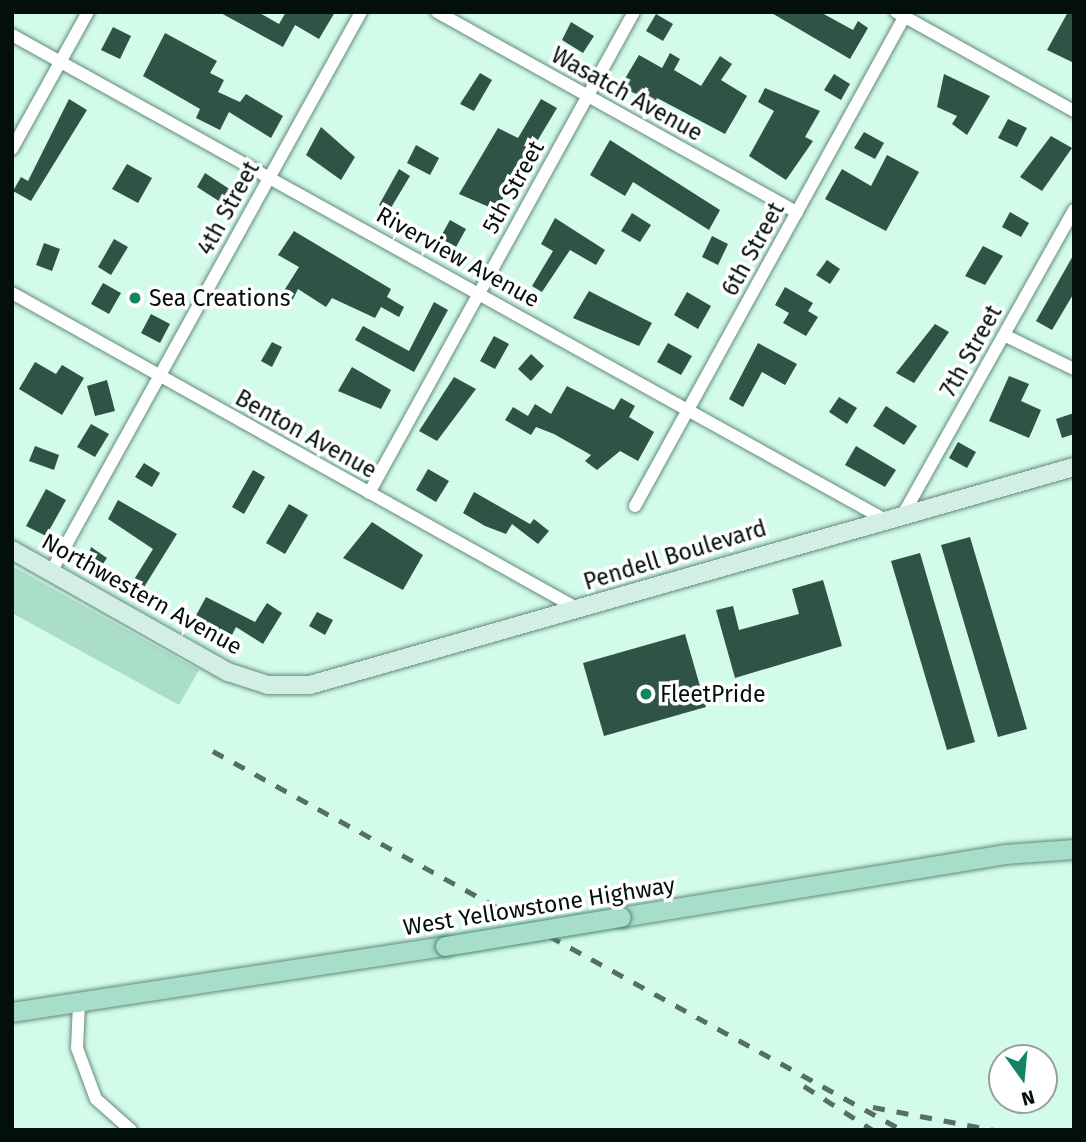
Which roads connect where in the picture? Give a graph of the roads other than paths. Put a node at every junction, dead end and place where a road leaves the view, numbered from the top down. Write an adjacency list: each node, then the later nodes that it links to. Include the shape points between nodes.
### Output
1 (88, 12): 7 (street)
2 (361, 12): 11 (street, 4th Street)
3 (437, 12): 8 (street, Wasatch Avenue)
4 (634, 12): 8 (street, 5th Street)
5 (902, 14): 9 (street); 13 (street, 6th Street)
6 (12, 34): 7 (street, Riverview Avenue)
7 (61, 62): 10 (street); 11 (street, Riverview Avenue)
8 (588, 96): 13 (street, Wasatch Avenue); 14 (street, 5th Street)
9 (1074, 111)
10 (12, 149)
11 (270, 176): 14 (street, Riverview Avenue); 18 (street, 4th Street)
12 (1074, 211): 16 (street, 7th Street)
13 (797, 212): 19 (street, 6th Street)
14 (480, 292): 19 (street, Riverview Avenue); 21 (street, 5th Street)
15 (12, 293): 18 (street, Benton Avenue)
16 (1004, 335): 17 (street); 23 (street, 7th Street)
17 (1074, 369)
18 (159, 376): 21 (street, Benton Avenue); 26 (street, 4th Street)
19 (690, 409): 22 (street, 6th Street); 24 (street, Riverview Avenue)
20 (1074, 467): 23 (street, Pendell Boulevard)
21 (369, 493): 27 (street, Benton Avenue)
22 (635, 506)
23 (905, 511): 24 (street, Pendell Boulevard)
24 (882, 518): 27 (street, Pendell Boulevard)
25 (12, 550): 26 (street, Northwestern Avenue)
26 (51, 572): 28 (street, Northwestern Avenue, via 228,672)
27 (580, 610): 28 (street, Pendell Boulevard, via 330,682)
28 (290, 686)
29 (1074, 849): 30 (main road, West Yellowstone Highway, bridge, via 1005,854)
30 (79, 1003): 31 (main road, West Yellowstone Highway); 32 (street, via 77,1048 96,1099)
31 (12, 1012)
32 (131, 1130)

